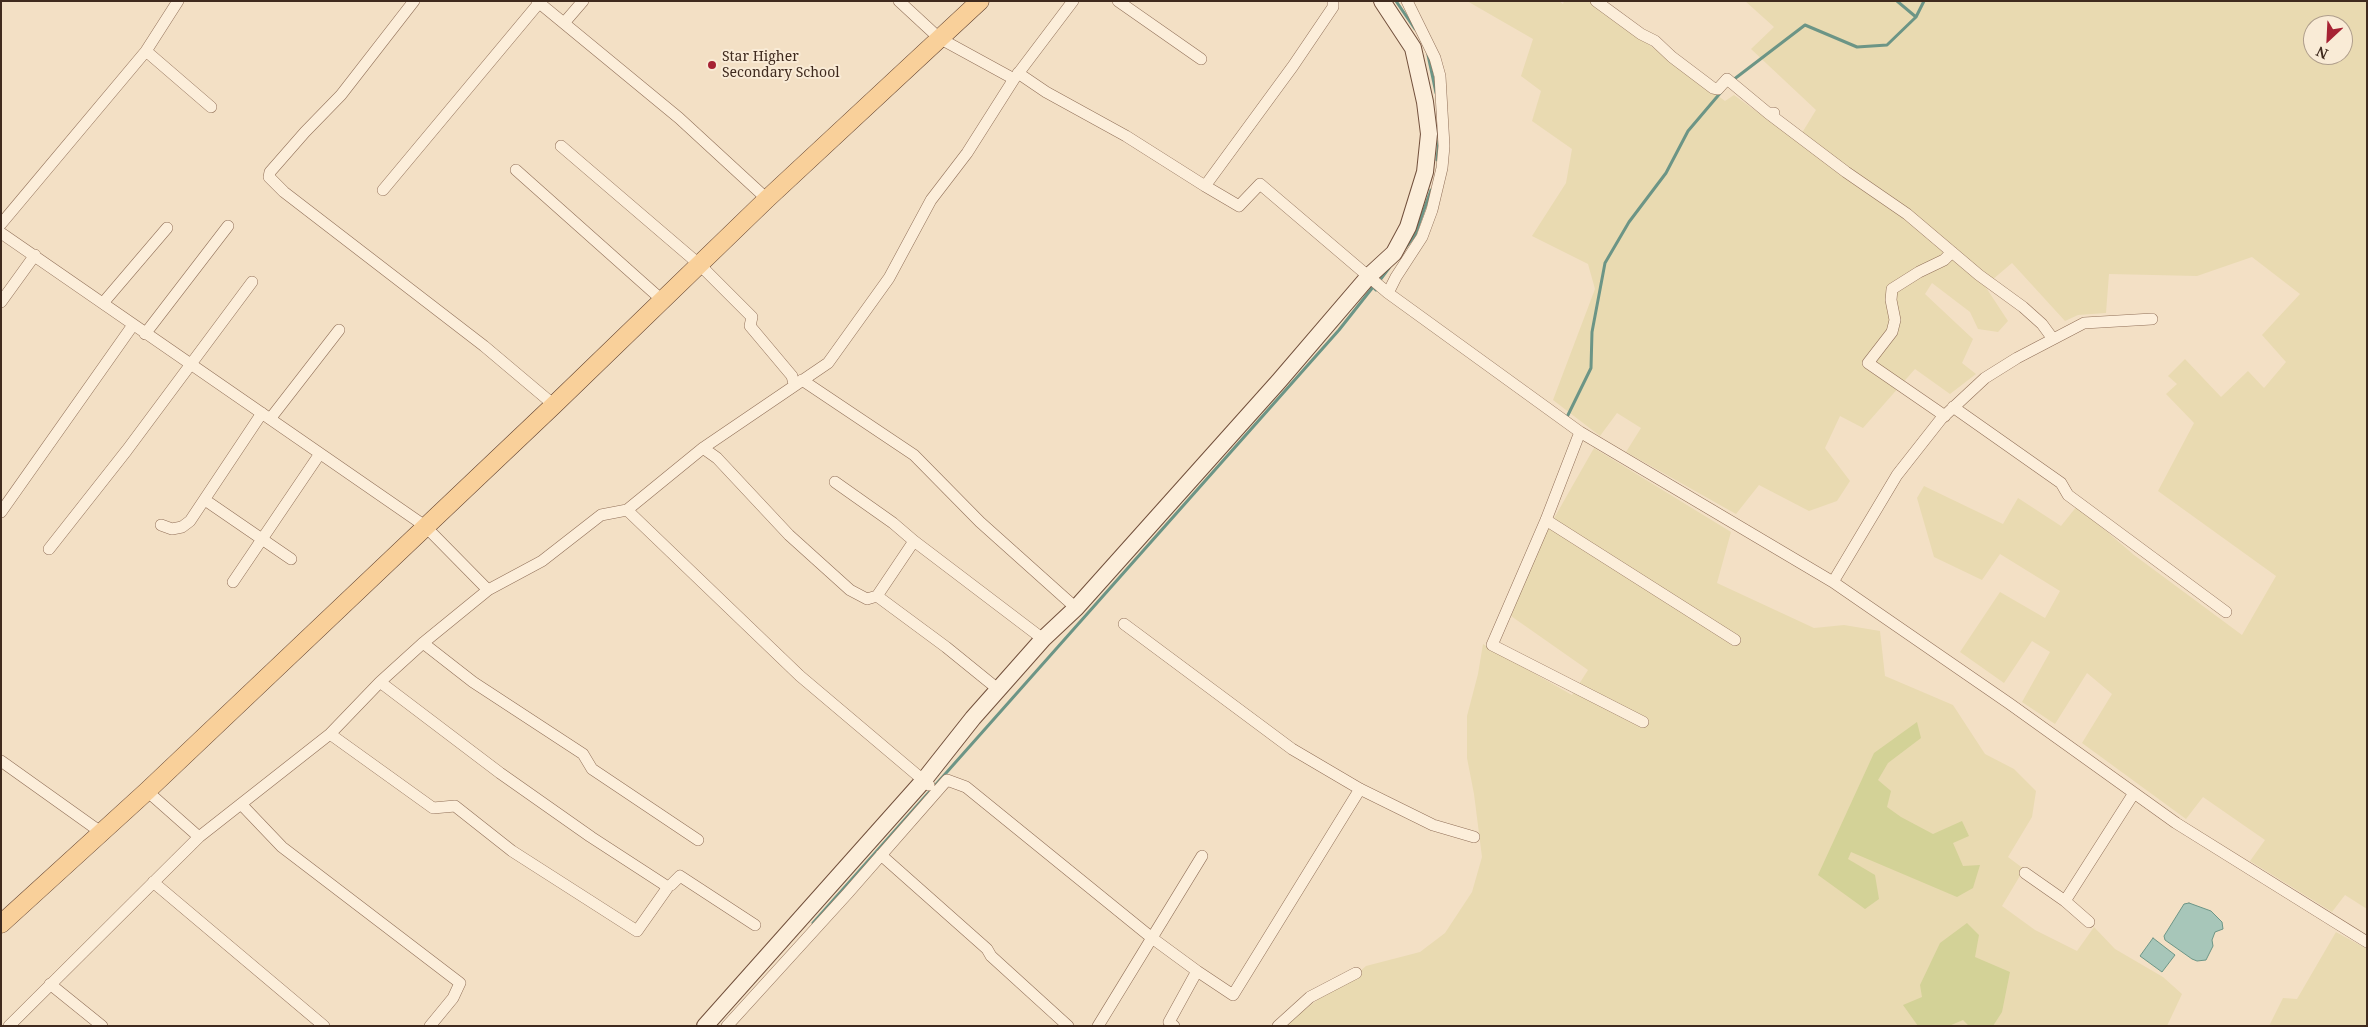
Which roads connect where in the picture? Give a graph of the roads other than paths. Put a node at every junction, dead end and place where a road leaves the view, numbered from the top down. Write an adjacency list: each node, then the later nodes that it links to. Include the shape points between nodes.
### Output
1 (178, 1): 15 (street)
2 (414, 1): 44 (street, via 341,95 270,172 270,178)
3 (583, 1): 13 (street)
4 (899, 1): 14 (street)
5 (980, 1): 14 (main road)
6 (1073, 1): 17 (street)
7 (1118, 1): 16 (street)
8 (1333, 1): 21 (street, via 1333,7 1293,66)
9 (1382, 1): 31 (street, via 1413,48 1429,134 1425,172 1408,227 1394,253)
10 (1408, 1): 33 (street, via 1440,76 1444,146 1442,168 1422,238)
11 (1596, 1): 28 (street, via 1655,41 1712,88 1718,89 1727,78 1846,172 1907,214)
12 (538, 2): 13 (street); 22 (street)
13 (564, 23): 23 (street, via 679,118)
14 (939, 38): 17 (street); 23 (main road)
15 (146, 51): 18 (street); 24 (street)
16 (1201, 59)
17 (1016, 76): 21 (street, via 1126,136); 43 (street, via 968,152 932,200 889,278 828,363)
18 (211, 108)
19 (561, 146): 30 (street)
20 (516, 170): 34 (street)
21 (1205, 186): 31 (street, via 1239,206 1260,184)
22 (383, 190)
23 (767, 199): 30 (main road)
24 (1, 224)
25 (228, 226): 40 (street)
26 (167, 228): 36 (street)
27 (1, 233): 29 (street)
28 (1952, 252): 41 (street, via 2023,306); 47 (street, via 1944,260 1892,289 1895,320 1892,332 1868,363)
29 (35, 255): 35 (street); 36 (street)
30 (700, 265): 34 (main road); 43 (street, via 752,316 750,326)
31 (1369, 276): 33 (street); 66 (street)
32 (252, 282): 42 (street)
33 (1388, 293): 48 (street)
34 (662, 300): 44 (main road)
35 (1, 302)
36 (103, 303): 38 (street)
37 (2152, 319): 41 (street, via 2084,322)
38 (133, 325): 40 (street); 54 (street)
39 (339, 330): 46 (street)
40 (145, 334): 42 (street)
41 (2053, 339): 45 (street, via 1985,378)
42 (190, 364): 46 (street); 60 (street)
43 (798, 382): 49 (street); 66 (street, via 914,455 980,522)
44 (554, 404): 57 (main road)
45 (1953, 407): 47 (street); 67 (street, via 2061,482 2068,495)
46 (266, 416): 50 (street); 52 (street, via 227,464)
47 (1945, 416): 63 (street, via 1897,475)
48 (1580, 432): 55 (street); 63 (street)
49 (703, 448): 53 (street); 65 (street, via 717,458 789,535 850,590 867,599)
50 (319, 455): 57 (street); 58 (street)
51 (835, 482): 59 (street)
52 (205, 500): 56 (street, via 182,528); 58 (street)
53 (627, 510): 64 (street, via 600,515 542,561); 77 (street, via 800,676)
54 (1, 512)
55 (1546, 520): 70 (street); 74 (street, via 1492,645)
56 (161, 525)
57 (424, 526): 64 (street); 79 (main road)
58 (262, 540): 61 (street); 62 (street)
59 (914, 541): 65 (street); 69 (street)
60 (49, 549)
61 (291, 559)
62 (233, 582)
63 (1834, 582): 80 (street)
64 (488, 590): 71 (street)
65 (877, 596): 73 (street)
66 (1076, 608): 69 (street)
67 (2226, 612)
68 (1124, 624): 78 (street, via 1292,749)
69 (1043, 639): 73 (street)
70 (1735, 640)
71 (423, 643): 72 (street); 85 (street, via 473,682 583,754 592,769)
72 (380, 682): 75 (street); 75 (street, via 500,773 668,887 637,931 512,851 455,806 433,808)
73 (999, 690): 77 (street, via 973,718)
74 (1643, 722)
75 (330, 734): 81 (street)
76 (1, 761): 82 (street)
77 (929, 785): 86 (street); 95 (street, via 947,780 966,787); 104 (street)
78 (1360, 789): 84 (street, via 1433,825); 97 (street, via 1233,995)
79 (147, 791): 82 (main road); 83 (street)
80 (2134, 793): 91 (street); 96 (street, via 2176,824)
81 (241, 804): 83 (street); 103 (street, via 282,847 460,983 453,998)
82 (102, 833): 93 (main road)
83 (199, 837): 89 (street)
84 (1474, 837)
85 (698, 840)
86 (881, 855): 105 (street); 106 (street, via 988,949 991,956)
87 (1202, 856): 95 (street)
88 (2025, 873): 91 (street)
89 (153, 882): 99 (street); 102 (street)
90 (671, 885): 94 (street, via 680,876)
91 (2065, 901): 92 (street)
92 (2089, 922)
93 (1, 924)
94 (755, 925)
95 (1152, 938): 97 (street); 107 (street)
96 (2367, 942)
97 (1197, 970): 108 (street, via 1169,1022)
98 (1356, 973): 109 (street, via 1310,997)
99 (50, 984): 100 (street); 101 (street)
100 (10, 1026)
101 (102, 1026)
102 (324, 1026)
103 (430, 1026)
104 (705, 1026)
105 (727, 1026)
106 (1068, 1026)
107 (1098, 1026)
108 (1174, 1026)
109 (1278, 1026)

